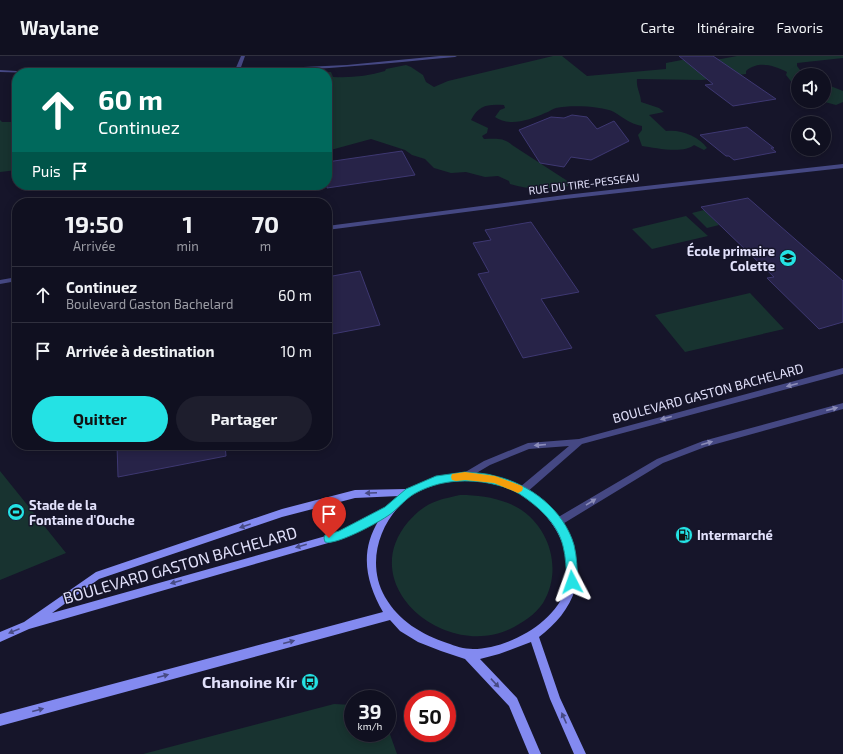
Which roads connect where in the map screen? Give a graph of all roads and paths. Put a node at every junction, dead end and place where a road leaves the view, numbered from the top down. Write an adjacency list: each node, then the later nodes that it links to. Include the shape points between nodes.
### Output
1 (242, 56): 3 (street)
2 (455, 56): 4 (street)
3 (238, 68)
4 (310, 68)
5 (0, 71): 6 (street)
6 (12, 72)
7 (843, 166): 8 (street, RUE DU TIRE-PESSEAU, via 565,197)
8 (332, 227)
9 (12, 280): 10 (street)
10 (0, 282)
11 (843, 371): 13 (street, BOULEVARD GASTON BACHELARD, one-way to 13)
12 (843, 406): 18 (street, one-way to 12, via 660,461 702,444)
13 (579, 442): 14 (street, BOULEVARD GASTON BACHELARD, one-way to 14, via 528,446 486,463); 15 (street, BOULEVARD GASTON BACHELARD)
14 (465, 476): 15 (main road, via 495,480); 16 (main road, via 436,480)
15 (523, 490): 18 (main road, via 542,504)
16 (410, 492): 17 (main road); 20 (main road, one-way to 20, via 355,494 282,513 96,576)
17 (388, 510): 19 (main road, via 375,534 370,561 376,589); 20 (main road, BOULEVARD GASTON BACHELARD, one-way to 20, via 342,535)
18 (558, 522): 21 (main road, via 569,546 572,582 567,596 552,620)
19 (391, 615): 23 (main road, via 428,642); 24 (main road, one-way to 19)
20 (28, 625): 22 (main road, BOULEVARD GASTON BACHELARD, one-way to 22)
21 (534, 636): 23 (main road, via 498,650); 26 (main road, one-way to 21, via 555,699)
22 (0, 637)
23 (468, 654): 25 (main road, one-way to 25, via 513,702)
24 (0, 720)
25 (535, 754)
26 (580, 754)

